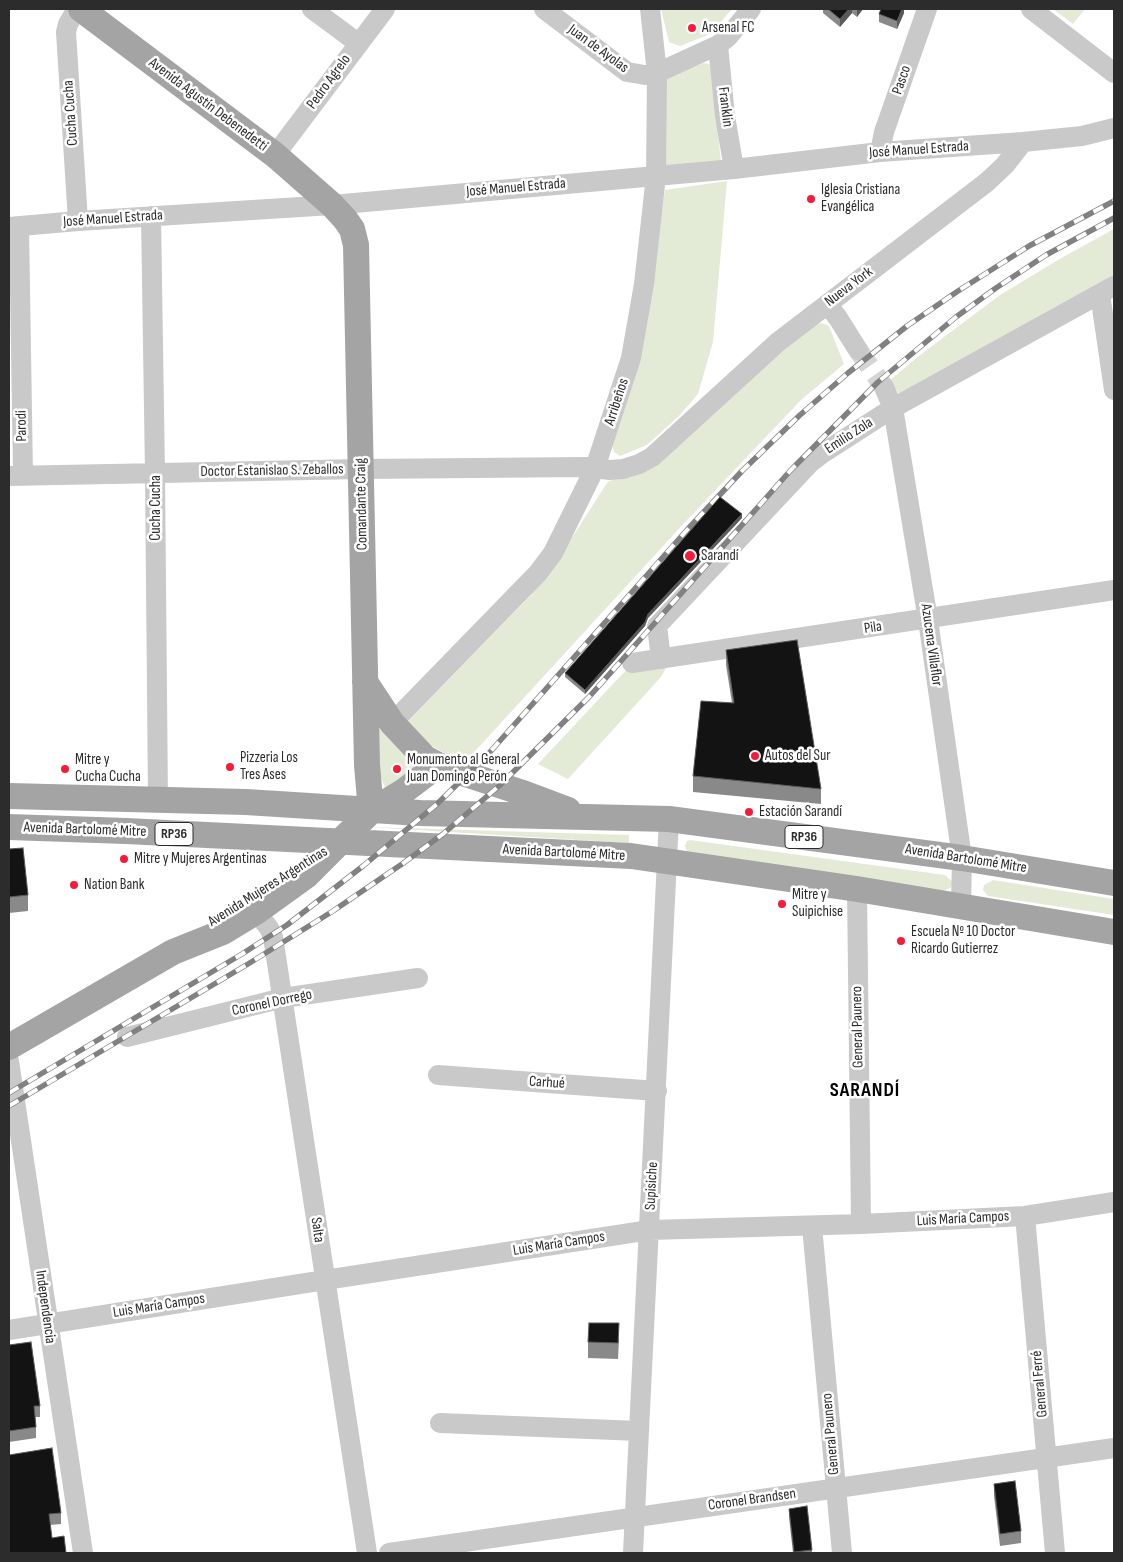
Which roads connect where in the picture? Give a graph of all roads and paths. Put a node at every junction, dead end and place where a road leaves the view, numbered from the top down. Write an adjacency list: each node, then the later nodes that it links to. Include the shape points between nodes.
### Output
1 (77, 9): 22 (street, Cucha Cucha, via 66,32)
2 (81, 9): 17 (main road, Avenida Agustín Debenedetti)
3 (312, 9): 10 (street)
4 (385, 9): 10 (street, Pedro Agrelo)
5 (544, 9): 12 (street, Juan de Ayolas, via 627,72)
6 (650, 9): 12 (street, Arribeños)
7 (751, 9): 11 (street)
8 (927, 9): 16 (street, Pasco)
9 (1031, 9): 13 (street)
10 (358, 43): 17 (street, Pedro Agrelo)
11 (718, 45): 12 (street); 18 (street, Franklin)
12 (656, 73): 19 (street, Arribeños)
13 (1114, 73)
14 (1114, 128): 15 (street, via 1082,136)
15 (1023, 142): 16 (street, José Manuel Estrada); 25 (street, Nueva York, via 987,182)
16 (880, 152): 18 (street, José Manuel Estrada)
17 (275, 155): 20 (main road, Avenida Agustín Debenedetti)
18 (734, 169): 19 (street, José Manuel Estrada)
19 (656, 176): 20 (street, José Manuel Estrada); 30 (street, Arribeños, via 633,349)
20 (332, 205): 21 (street, José Manuel Estrada); 31 (main road, Comandante Craig, via 352,228 356,245)
21 (151, 216): 22 (street, José Manuel Estrada); 32 (street, Cucha Cucha)
22 (78, 221): 23 (street, José Manuel Estrada)
23 (14, 227): 33 (street, Parodi)
24 (1107, 290): 28 (street); 29 (street, Emilio Zola)
25 (827, 304): 26 (street); 30 (street, Nueva York, via 752,365 652,457 624,469)
26 (858, 350)
27 (884, 387): 29 (street, Azucena Villaflor)
28 (1114, 390)
29 (893, 408): 35 (street, Azucena Villaflor); 36 (street, Emilio Zola, via 811,462 663,619 657,626)
30 (595, 468): 31 (street, Doctor Estanislao S. Zeballos); 39 (street, Arribeños, via 553,554 538,573)
31 (361, 469): 32 (street, Doctor Estanislao S. Zeballos); 38 (main road, Comandante Craig)
32 (156, 474): 33 (street, Doctor Estanislao S. Zeballos); 42 (street, Cucha Cucha)
33 (16, 476)
34 (1114, 590): 35 (street, Pila)
35 (928, 620): 36 (street, Pila); 48 (street, Azucena Villaflor)
36 (661, 659): 37 (street, Pila)
37 (632, 663)
38 (364, 682): 39 (main road); 43 (main road, Comandante Craig)
39 (392, 722): 40 (main road, via 425,758)
40 (438, 765): 43 (main road, Avenida Mujeres Argentinas); 44 (main road)
41 (9, 796): 42 (main road, Avenida Bartolomé Mitre / RP36)
42 (158, 801): 43 (main road, Avenida Bartolomé Mitre / RP36, via 246,802)
43 (371, 811): 44 (main road, Avenida Bartolomé Mitre / RP36); 47 (main road, Avenida Mujeres Argentinas)
44 (587, 817): 45 (main road, Avenida Bartolomé Mitre / RP36)
45 (669, 819): 48 (main road, Avenida Bartolomé Mitre / RP36); 49 (street, Supisiche)
46 (9, 827): 47 (main road, Avenida Bartolomé Mitre / RP36)
47 (340, 842): 49 (main road, Avenida Bartolomé Mitre / RP36, via 631,856); 53 (main road, Avenida Mujeres Argentinas, via 306,876); 55 (main road, Avenida Mujeres Argentinas, via 244,898)
48 (962, 858): 50 (main road, Avenida Bartolomé Mitre / RP36); 52 (street, Azucena Villaflor)
49 (667, 861): 51 (main road, Avenida Bartolomé Mitre / RP36); 62 (street, Supisiche)
50 (1114, 883)
51 (856, 889): 52 (main road, Avenida Bartolomé Mitre / RP36); 65 (street, General Paunero)
52 (961, 907): 54 (main road, Avenida Bartolomé Mitre / RP36)
53 (256, 912): 55 (main road, Avenida Mujeres Argentinas, via 223,932); 57 (street, Salta, via 273,937)
54 (1114, 932)
55 (172, 952): 59 (main road, Avenida Mujeres Argentinas)
56 (418, 978): 57 (street, Coronel Dorrego)
57 (283, 998): 58 (street, Coronel Dorrego); 68 (street, Salta)
58 (128, 1037)
59 (9, 1047)
60 (9, 1061): 69 (street, Independencia)
61 (438, 1075): 62 (street, Carhué)
62 (657, 1091): 67 (street, Supisiche)
63 (1114, 1202): 64 (street, Luis María Campos)
64 (1025, 1216): 65 (street, Luis María Campos); 74 (street, General Ferré)
65 (861, 1224): 66 (street, Luis María Campos)
66 (812, 1226): 67 (street, Luis María Campos); 75 (street, General Paunero)
67 (650, 1230): 68 (street, Luis María Campos); 72 (street, Supisiche)
68 (325, 1280): 69 (street, Luis María Campos); 78 (street, Salta)
69 (47, 1324): 70 (street, Luis María Campos); 77 (street, Independencia)
70 (9, 1330)
71 (440, 1423): 72 (street)
72 (638, 1431): 76 (street, Supisiche)
73 (1114, 1448): 74 (street, Coronel Brandsen)
74 (1046, 1458): 75 (street, Coronel Brandsen); 82 (street, General Ferré)
75 (836, 1488): 76 (street, Coronel Brandsen); 81 (street, General Paunero)
76 (634, 1517): 79 (street, Coronel Brandsen); 80 (street, Supisiche)
77 (83, 1553)
78 (367, 1553)
79 (389, 1553)
80 (633, 1553)
81 (842, 1553)
82 (1055, 1553)

